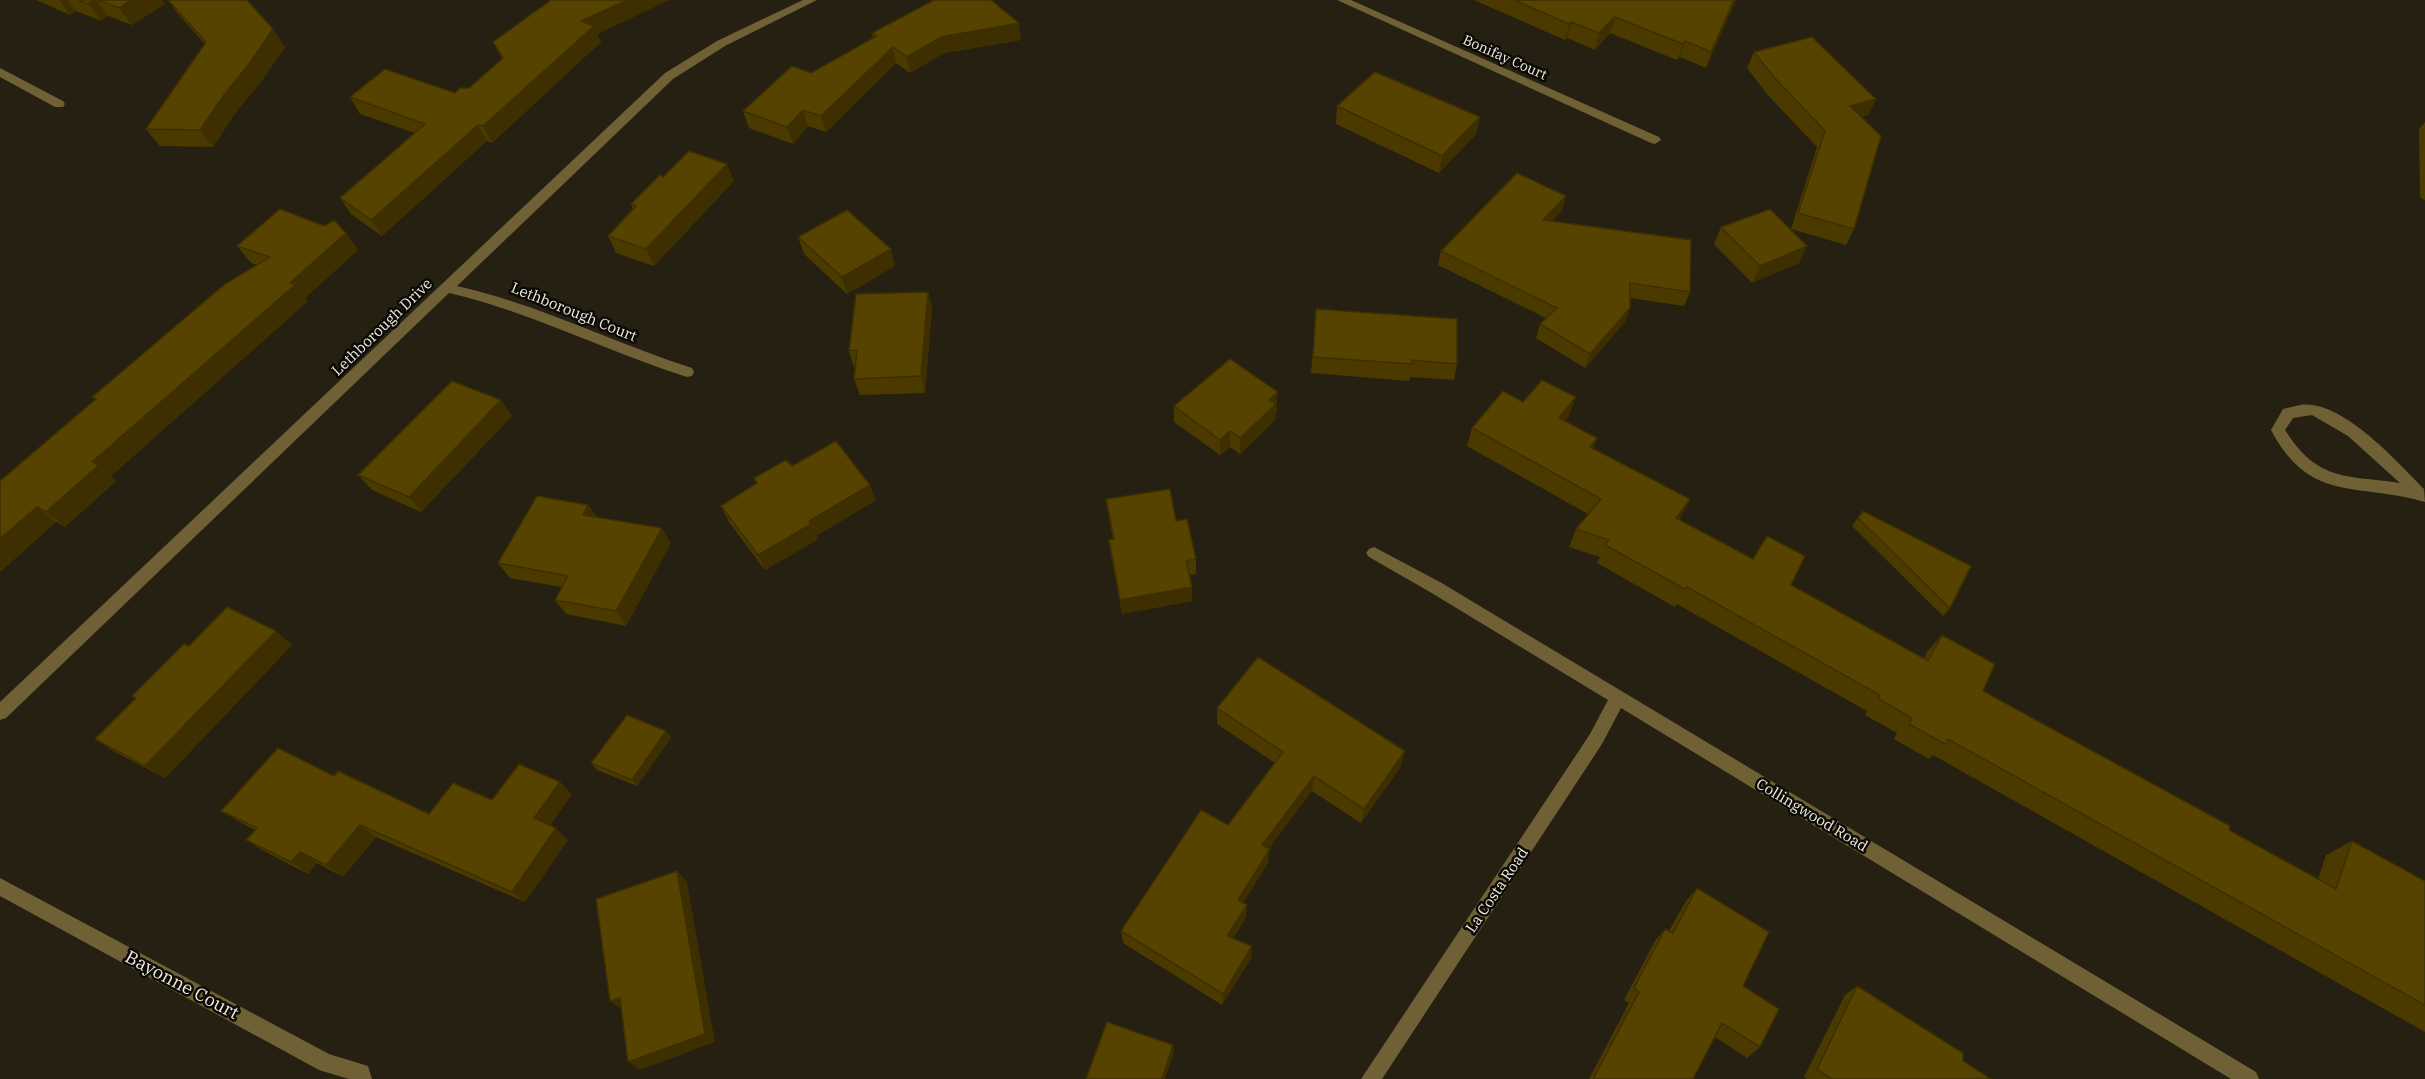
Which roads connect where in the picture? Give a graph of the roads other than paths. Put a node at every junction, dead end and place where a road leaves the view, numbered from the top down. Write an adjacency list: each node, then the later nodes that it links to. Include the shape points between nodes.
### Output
1 (812, 0): 6 (street, Lethborough Drive, via 748,28 669,76)
2 (1342, 0): 5 (street, Bonifay Court)
3 (0, 72): 4 (street)
4 (59, 104)
5 (1655, 140)
6 (446, 288): 7 (street, Lethborough Court, via 495,299); 11 (street, Lethborough Drive)
7 (687, 372)
8 (2422, 495): 8 (street, via 2319,477 2288,449 2278,430 2288,413 2312,410 2364,442)
9 (1374, 553): 10 (street, Collingwood Road)
10 (1618, 698): 14 (street, La Costa Road, via 1596,739); 15 (street, Collingwood Road)
11 (0, 713)
12 (0, 887): 13 (street, Bayonne Court, via 326,1063 361,1073)
13 (362, 1079)
14 (1371, 1079)
15 (2249, 1079)

